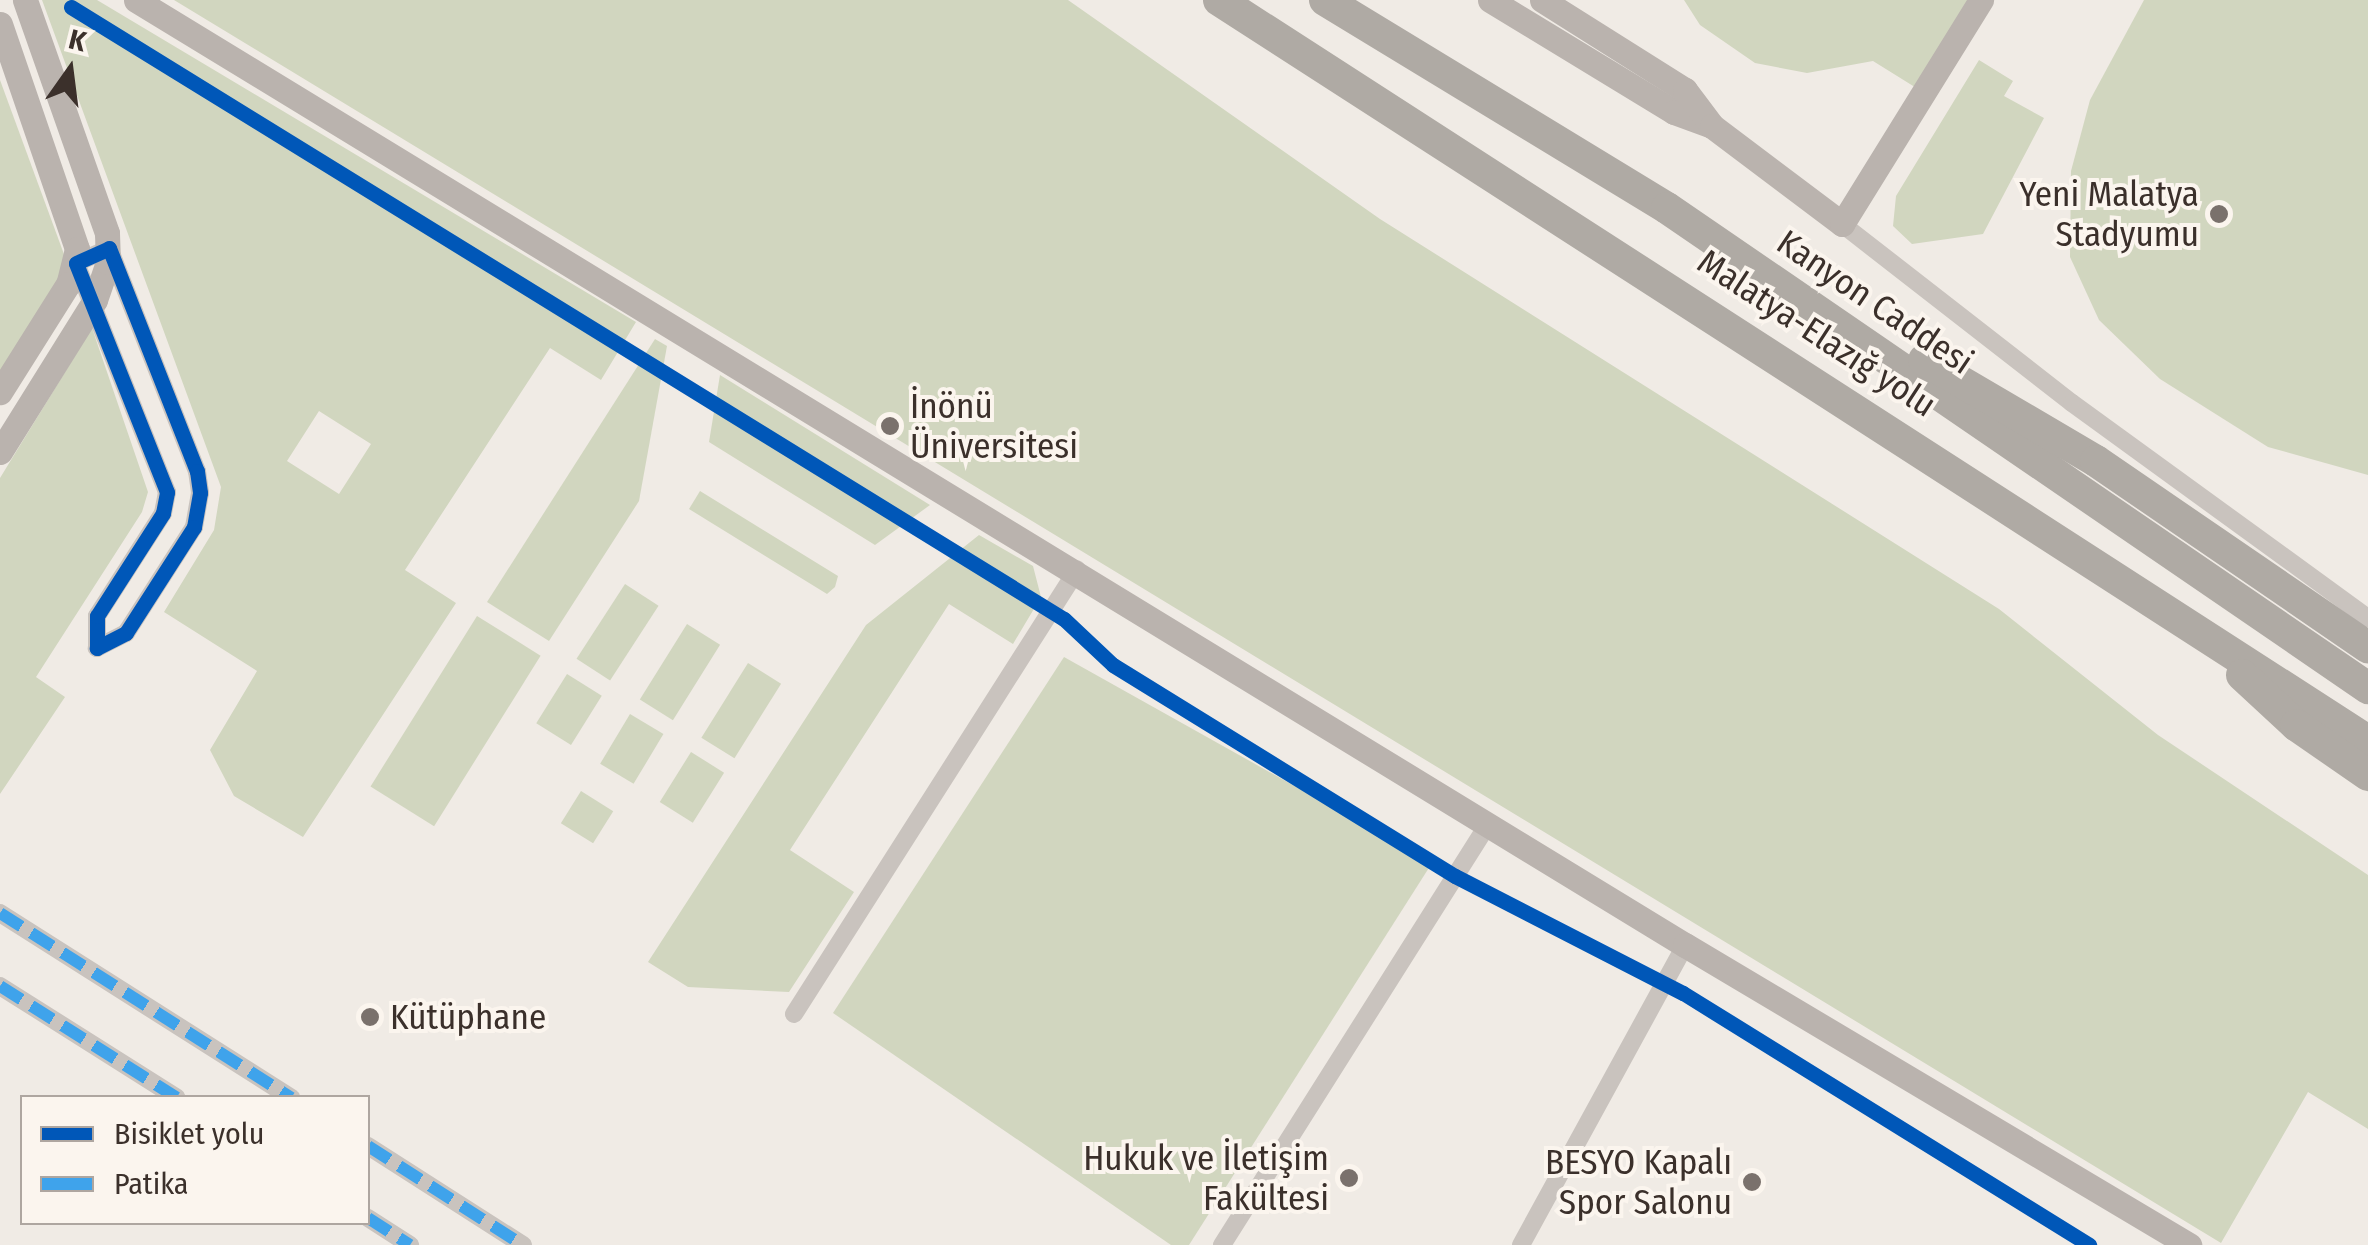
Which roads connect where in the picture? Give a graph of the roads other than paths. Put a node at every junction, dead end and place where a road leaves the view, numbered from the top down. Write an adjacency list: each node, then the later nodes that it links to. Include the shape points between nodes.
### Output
1 (25, 0): 12 (main road)
2 (136, 0): 17 (main road)
3 (1219, 0): 18 (highway, Malatya-Elazığ yolu)
4 (1325, 0): 10 (highway, Kanyon Caddesi)
5 (1490, 0): 9 (main road, via 1674,112)
6 (1542, 0): 9 (main road, via 1686,90)
7 (1981, 0): 11 (main road)
8 (0, 24): 13 (main road, via 76,240)
9 (1712, 126): 11 (main road)
10 (1674, 213): 20 (highway, via 2096,461); 21 (highway, Kanyon Caddesi)
11 (1842, 224): 19 (street, via 2072,403)
12 (108, 248): 13 (street); 14 (main road); 14 (street, via 197,471 200,494 194,527 126,633 97,648 98,616 163,513 166,492)
13 (76, 262): 14 (street); 15 (main road)
14 (95, 300): 16 (main road)
15 (0, 392)
16 (0, 452)
17 (1078, 570): 24 (main road); 28 (street)
18 (2169, 608): 22 (highway, Malatya-Elazığ yolu); 23 (highway, via 2296,726)
19 (2368, 618)
20 (2368, 647)
21 (2368, 688)
22 (2368, 741)
23 (2368, 775)
24 (1488, 825): 26 (main road); 35 (street)
25 (0, 913): 30 (street)
26 (1685, 946): 36 (street); 37 (main road)
27 (0, 986): 29 (street)
28 (794, 1014)
29 (172, 1095)
30 (286, 1095)
31 (370, 1147): 34 (street)
32 (370, 1219): 33 (street)
33 (410, 1245)
34 (523, 1245)
35 (1222, 1245)
36 (1521, 1245)
37 (2189, 1245)

